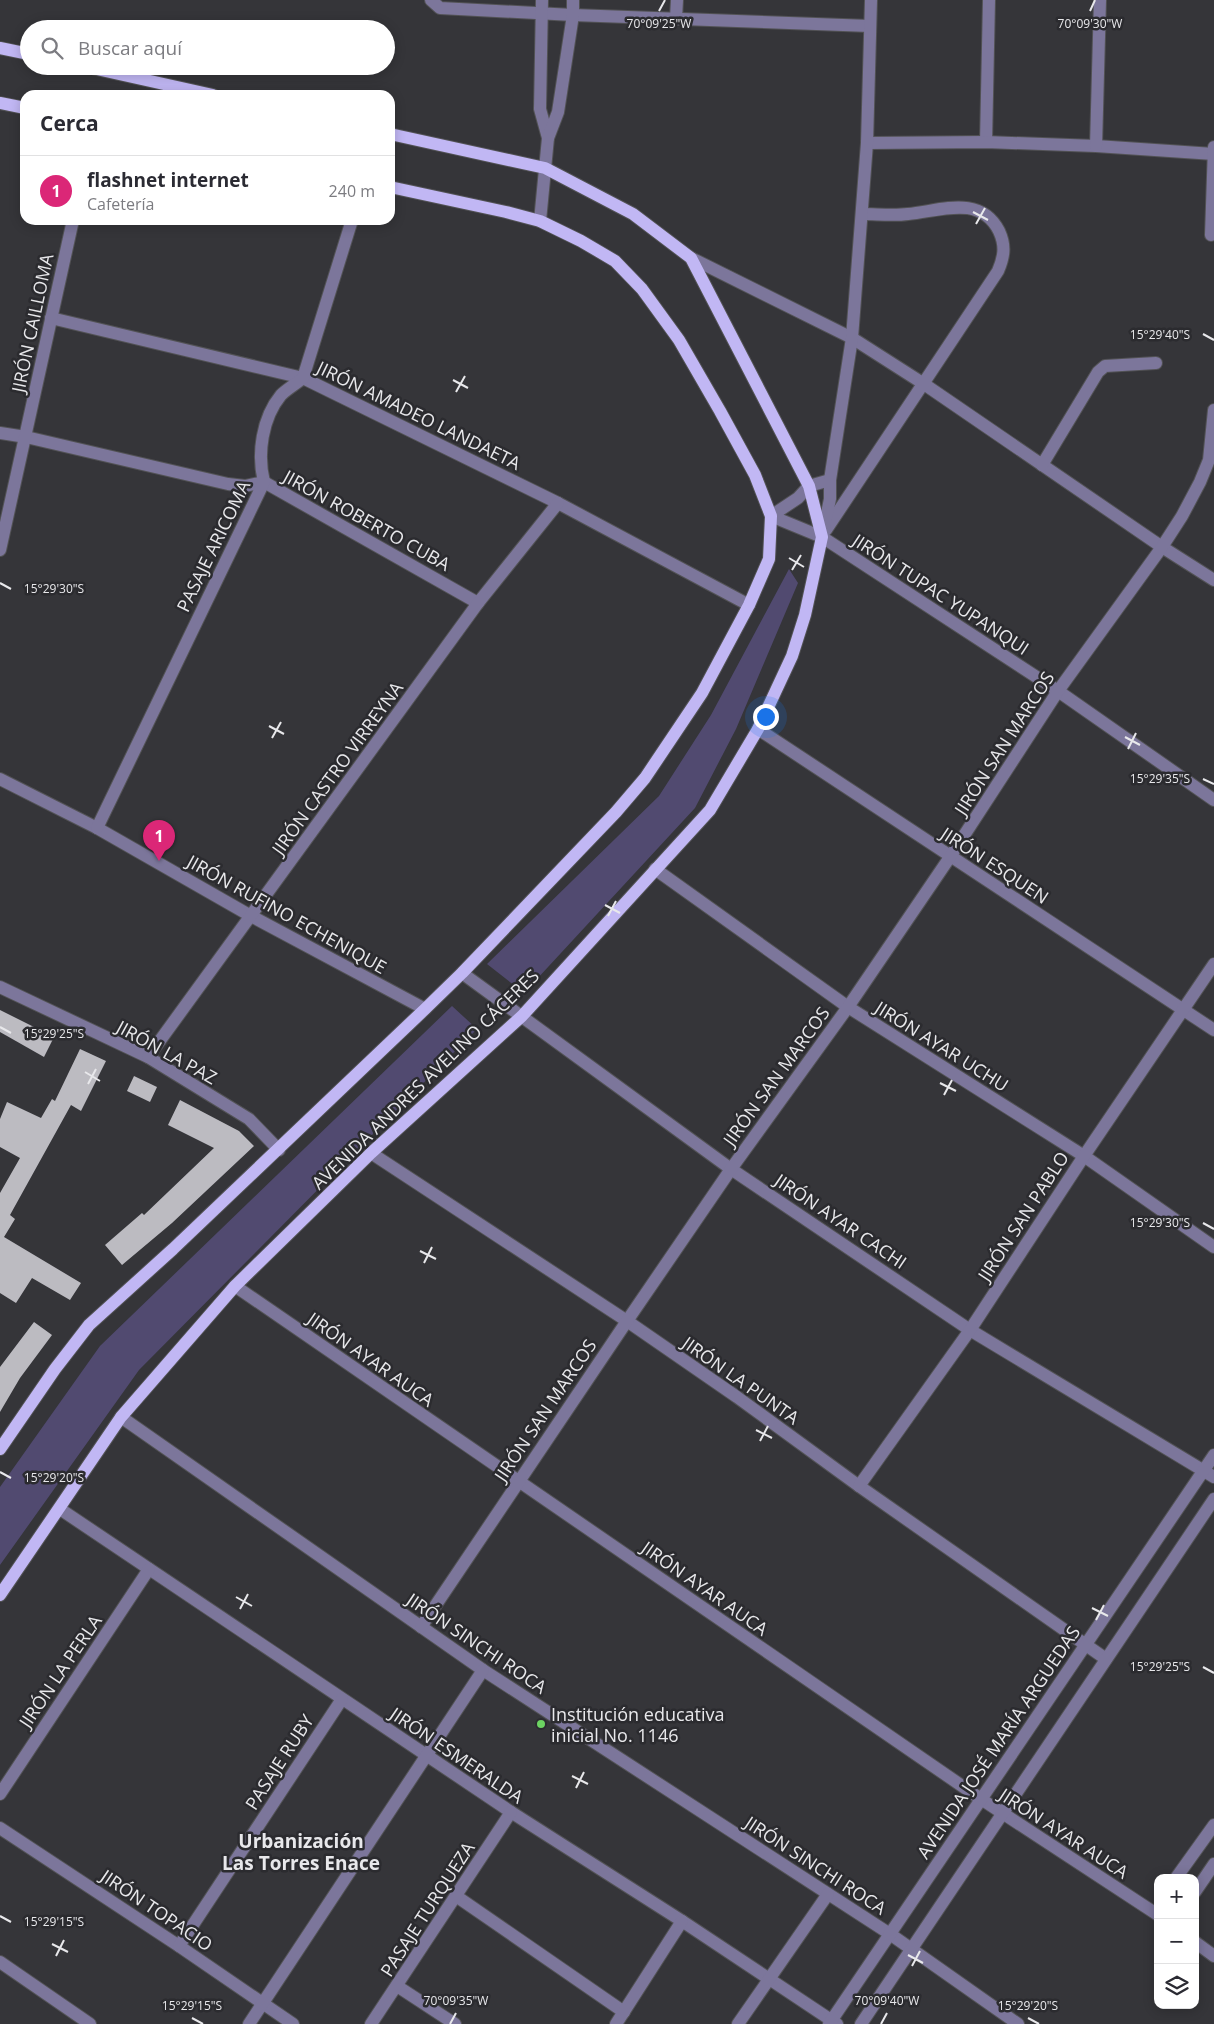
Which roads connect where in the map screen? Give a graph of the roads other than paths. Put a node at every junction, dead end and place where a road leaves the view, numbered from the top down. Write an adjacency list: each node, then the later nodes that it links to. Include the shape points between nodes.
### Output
1 (431, 0): 8 (street, via 440,8)
2 (542, 0): 8 (street)
3 (574, 0): 9 (street)
4 (677, 0): 10 (street)
5 (871, 0): 11 (street)
6 (989, 0): 20 (street)
7 (1100, 0): 22 (street)
8 (541, 13): 9 (street); 19 (street, via 540,109)
9 (573, 15): 10 (street); 19 (street, via 558,112)
10 (676, 18): 11 (street)
11 (870, 26): 21 (street)
12 (0, 48): 13 (main road)
13 (20, 52)
14 (123, 75): 15 (main road)
15 (191, 90)
16 (0, 103): 17 (main road)
17 (20, 107)
18 (395, 135): 25 (main road, AVENIDA ANDRES AVELINO CÁCERES)
19 (548, 138): 25 (street)
20 (986, 142): 21 (street); 22 (street)
21 (867, 143): 27 (street)
22 (1096, 146): 24 (street)
23 (1214, 146): 24 (street)
24 (1214, 154): 31 (street)
25 (545, 168): 28 (street); 32 (main road, AVENIDA ANDRES AVELINO CÁCERES, via 633,214)
26 (395, 187): 28 (main road)
27 (862, 214): 34 (street); 37 (street, via 907,215 954,207 976,209 993,220 1002,238 1004,258 998,271)
28 (540, 221): 46 (main road, via 614,262 642,289 678,340 720,411 754,475)
29 (72, 225): 33 (street, JIRÓN CAILLOMA)
30 (350, 225): 36 (street)
31 (1211, 235)
32 (691, 258): 34 (street); 44 (main road, AVENIDA ANDRES AVELINO CÁCERES)
33 (51, 318): 36 (street, JIRÓN AMADEO LANDAETA); 40 (street, JIRÓN CAILLOMA)
34 (852, 338): 37 (street); 42 (street)
35 (1156, 363): 41 (street, via 1105,366 1098,372)
36 (303, 378): 43 (street, PASAJE ARICOMA, via 282,395 269,415 260,448); 45 (street, JIRÓN AMADEO LANDAETA)
37 (924, 384): 41 (street); 47 (street)
38 (1214, 410): 48 (street, JIRÓN SAN MARCOS, via 1209,460 1182,516)
39 (0, 433): 40 (street, JIRÓN ROBERTO CUBA)
40 (26, 437): 43 (street, JIRÓN ROBERTO CUBA, via 228,484 246,486); 49 (street, JIRÓN CAILLOMA)
41 (1042, 465): 48 (street)
42 (830, 480): 44 (street); 47 (street, via 830,499)
43 (264, 482): 51 (street, JIRÓN ROBERTO CUBA); 57 (street, PASAJE ARICOMA)
44 (809, 486): 46 (street, via 798,498); 47 (main road, AVENIDA ANDRES AVELINO CÁCERES)
45 (558, 503): 51 (street, JIRÓN CASTRO VIRREYNA); 52 (street, JIRÓN AMADEO LANDAETA)
46 (771, 516): 47 (street, JIRÓN TUPAC YUPANQUI); 52 (main road, via 769,559)
47 (822, 537): 53 (street, JIRÓN TUPAC YUPANQUI); 54 (main road, AVENIDA ANDRES AVELINO CÁCERES, via 805,615 792,656)
48 (1162, 547): 50 (street); 53 (street, JIRÓN SAN MARCOS)
49 (0, 550)
50 (1214, 580)
51 (478, 603): 60 (street, JIRÓN CASTRO VIRREYNA)
52 (749, 605): 62 (main road, via 702,693 645,778)
53 (1058, 691): 56 (street, JIRÓN TUPAC YUPANQUI); 58 (street, JIRÓN SAN MARCOS)
54 (758, 729): 58 (street, JIRÓN ESQUEN); 59 (main road, AVENIDA ANDRES AVELINO CÁCERES, via 710,810)
55 (0, 779): 57 (street, JIRÓN RUFINO ECHENIQUE)
56 (1214, 800)
57 (97, 828): 60 (street, JIRÓN RUFINO ECHENIQUE)
58 (950, 856): 64 (street, JIRÓN SAN MARCOS); 66 (street, JIRÓN ESQUEN)
59 (655, 869): 64 (street, JIRÓN AYAR UCHU); 67 (main road, AVENIDA ANDRES AVELINO CÁCERES)
60 (251, 916): 65 (street, JIRÓN RUFINO ECHENIQUE); 69 (street, JIRÓN CASTRO VIRREYNA)
61 (1214, 964): 66 (street, JIRÓN SAN PABLO)
62 (462, 973): 65 (main road); 67 (street, JIRÓN AYAR CACHI)
63 (0, 987): 69 (street, JIRÓN LA PAZ)
64 (848, 1007): 72 (street, JIRÓN AYAR UCHU); 73 (street, JIRÓN SAN MARCOS)
65 (425, 1009): 70 (main road)
66 (1184, 1010): 68 (street, JIRÓN ESQUEN); 72 (street, JIRÓN SAN PABLO)
67 (522, 1016): 71 (main road, AVENIDA ANDRES AVELINO CÁCERES); 73 (street, JIRÓN AYAR CACHI)
68 (1214, 1030)
69 (148, 1057): 70 (street, JIRÓN LA PAZ, via 249,1119)
70 (279, 1150): 79 (main road, via 89,1325)
71 (371, 1153): 75 (main road, AVENIDA ANDRES AVELINO CÁCERES); 76 (street, JIRÓN LA PUNTA)
72 (1084, 1156): 74 (street, JIRÓN AYAR UCHU); 77 (street, JIRÓN SAN PABLO)
73 (731, 1170): 76 (street, JIRÓN SAN MARCOS); 77 (street, JIRÓN AYAR CACHI)
74 (1214, 1247)
75 (235, 1286): 78 (main road, AVENIDA ANDRES AVELINO CÁCERES); 82 (street, JIRÓN AYAR AUCA)
76 (627, 1321): 82 (street, JIRÓN SAN MARCOS); 83 (street, JIRÓN LA PUNTA)
77 (970, 1330): 81 (street, JIRÓN AYAR CACHI); 83 (street, JIRÓN SAN PABLO)
78 (121, 1417): 85 (main road, AVENIDA ANDRES AVELINO CÁCERES); 88 (street, JIRÓN SINCHI ROCA)
79 (0, 1449)
80 (1214, 1455): 81 (street, AVENIDA JOSÉ MARÍA ARGUEDAS)
81 (1208, 1474): 89 (street, AVENIDA JOSÉ MARÍA ARGUEDAS)
82 (518, 1481): 88 (street, JIRÓN SAN MARCOS); 95 (street, JIRÓN AYAR AUCA)
83 (859, 1486): 89 (street, JIRÓN LA PUNTA)
84 (1214, 1499): 90 (street)
85 (60, 1509): 86 (street, JIRÓN ESMERALDA); 87 (main road, AVENIDA ANDRES AVELINO CÁCERES)
86 (149, 1569): 92 (street, JIRÓN ESMERALDA); 94 (street, JIRÓN LA PERLA)
87 (0, 1595)
88 (421, 1627): 91 (street, JIRÓN SINCHI ROCA)
89 (1086, 1644): 90 (street, JIRÓN LA PUNTA); 95 (street, AVENIDA JOSÉ MARÍA ARGUEDAS)
90 (1106, 1659): 97 (street)
91 (484, 1670): 93 (street); 103 (street, JIRÓN SINCHI ROCA)
92 (342, 1698): 93 (street, JIRÓN ESMERALDA); 109 (street, PASAJE RUBY)
93 (427, 1756): 96 (street, JIRÓN ESMERALDA); 115 (street)
94 (0, 1794)
95 (981, 1799): 97 (street, JIRÓN AYAR AUCA); 107 (street, AVENIDA JOSÉ MARÍA ARGUEDAS)
96 (511, 1812): 104 (street, PASAJE TURQUEZA); 106 (street, JIRÓN ESMERALDA)
97 (1002, 1812): 105 (street, JIRÓN AYAR AUCA); 110 (street)
98 (1214, 1825): 101 (street)
99 (0, 1828): 109 (street, JIRÓN TOPACIO)
100 (1214, 1864): 102 (street)
101 (1179, 1874)
102 (1199, 1886)
103 (828, 1894): 107 (street, JIRÓN SINCHI ROCA); 113 (street)
104 (456, 1896): 114 (street, PASAJE TURQUEZA); 116 (street)
105 (1154, 1909)
106 (682, 1921): 113 (street, JIRÓN ESMERALDA); 116 (street)
107 (890, 1934): 110 (street, JIRÓN SINCHI ROCA); 117 (street, AVENIDA JOSÉ MARÍA ARGUEDAS)
108 (1199, 1945): 111 (street)
109 (179, 1946): 115 (street, JIRÓN TOPACIO)
110 (912, 1950): 125 (street); 126 (street, JIRÓN SINCHI ROCA)
111 (1214, 1956)
112 (0, 1962): 118 (street)
113 (770, 1979): 117 (street, JIRÓN ESMERALDA); 124 (street)
114 (397, 1986): 121 (street, PASAJE TURQUEZA); 122 (street)
115 (263, 2003): 119 (street); 120 (street, JIRÓN TOPACIO)
116 (624, 2012): 123 (street)
117 (833, 2023)
118 (90, 2024)
119 (249, 2024)
120 (293, 2024)
121 (372, 2024)
122 (455, 2024)
123 (616, 2024)
124 (738, 2024)
125 (861, 2024)
126 (1018, 2024)

